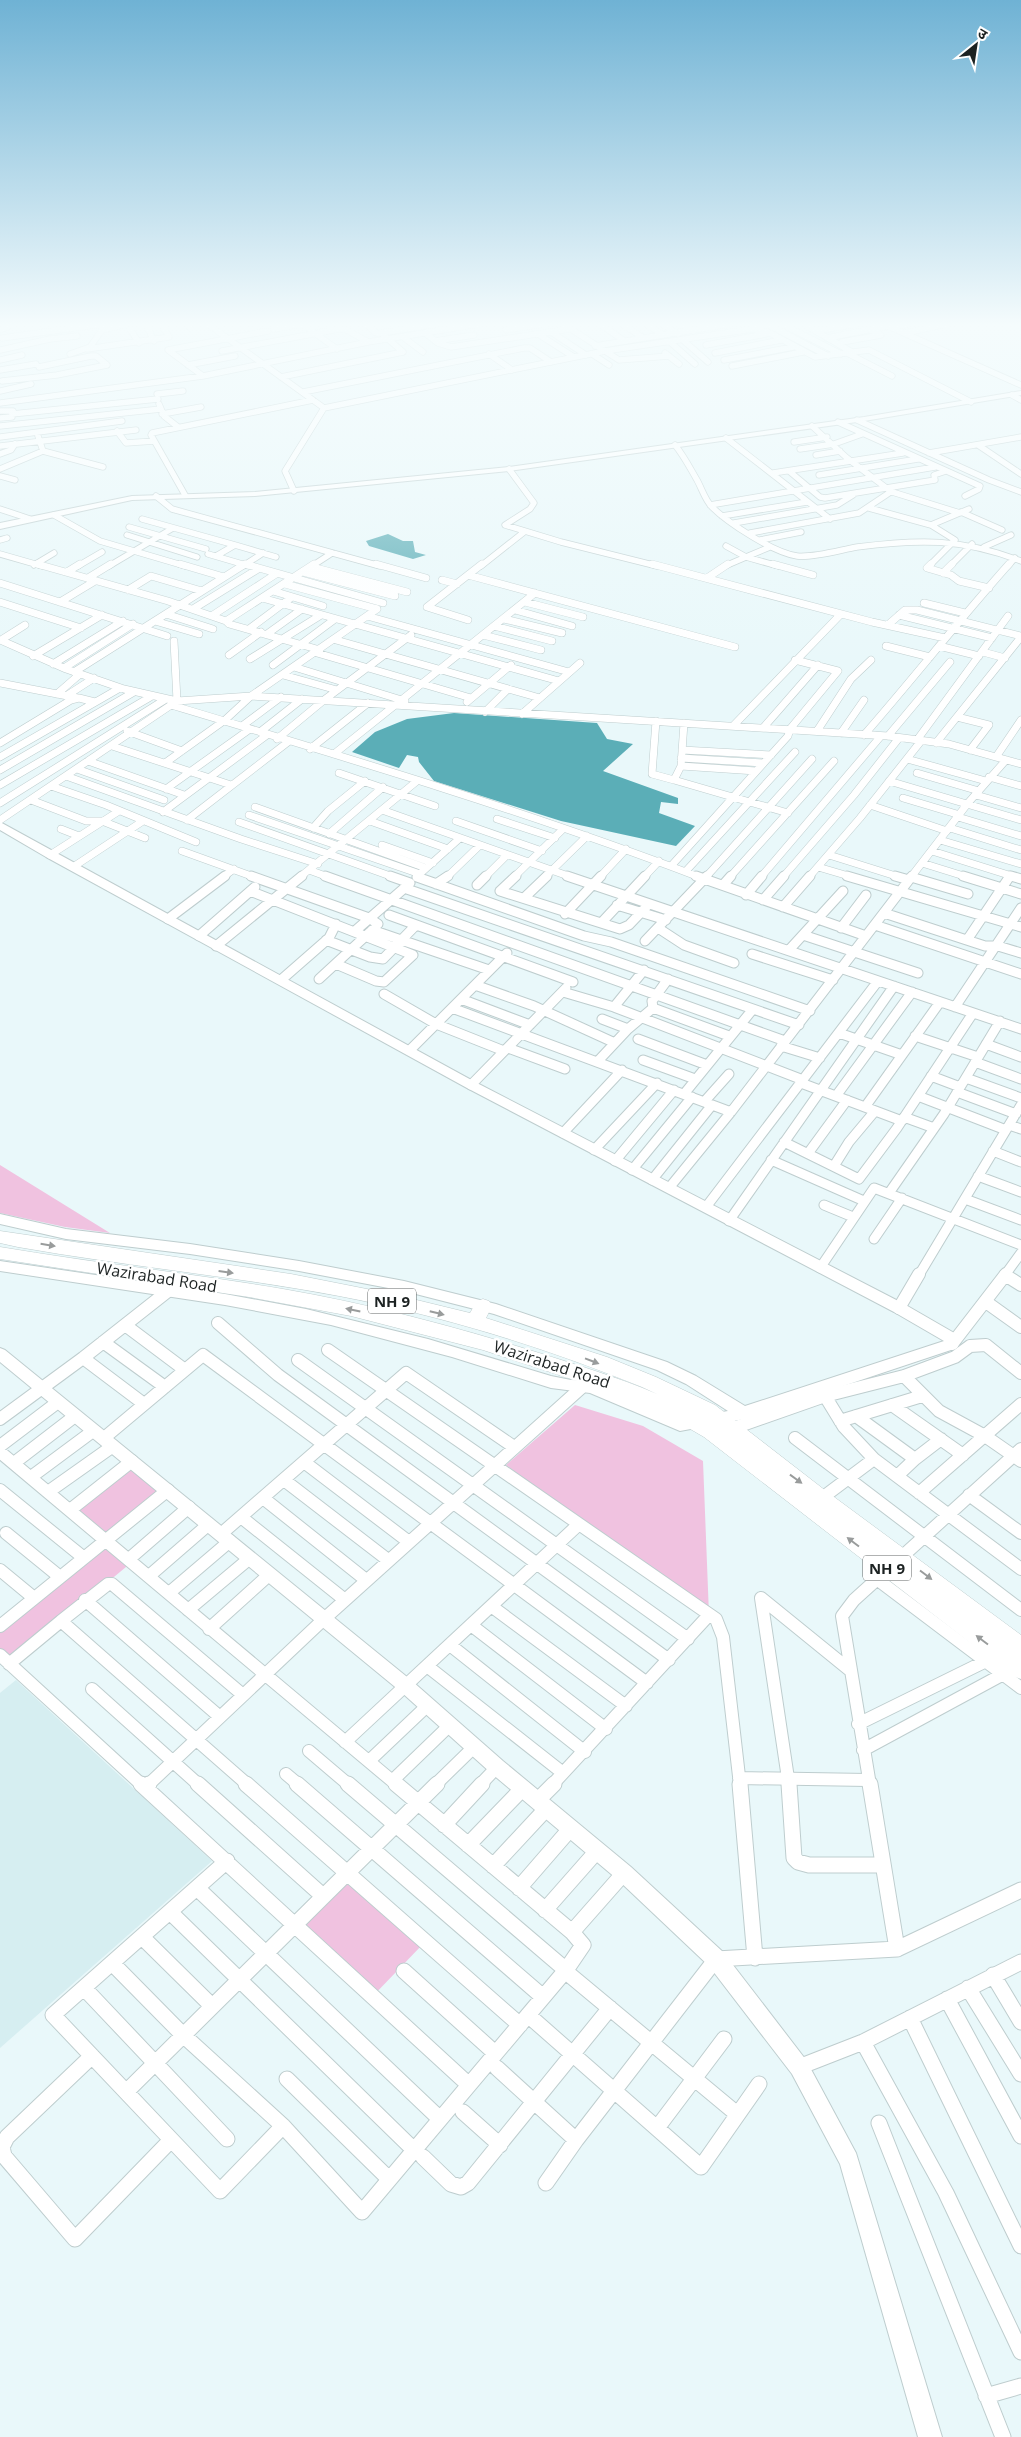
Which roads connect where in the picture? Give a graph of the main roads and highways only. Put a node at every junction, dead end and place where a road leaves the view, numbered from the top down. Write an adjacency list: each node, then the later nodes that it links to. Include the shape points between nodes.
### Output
1 (0, 1237): 4 (highway, Wazirabad Road / NH 9, one-way to 4, via 135,1260 292,1281 388,1300)
2 (0, 1253): 5 (highway, Wazirabad Road / NH 9, via 176,1286 285,1296 374,1314 482,1341)
3 (483, 1306): 4 (highway)
4 (474, 1322): 5 (highway, Wazirabad Road / NH 9, one-way to 5, via 568,1352)
5 (604, 1383): 6 (highway, Wazirabad Road / NH 9, via 634,1392 695,1421); 6 (highway, Wazirabad Road / NH 9, via 698,1404)
6 (722, 1428): 7 (highway, Wazirabad Road / NH 9, one-way to 6); 7 (highway, Wazirabad Road / NH 9, one-way to 7, via 822,1498)
7 (890, 1569): 8 (highway, Wazirabad Road / NH 9)
8 (1016, 1664)

